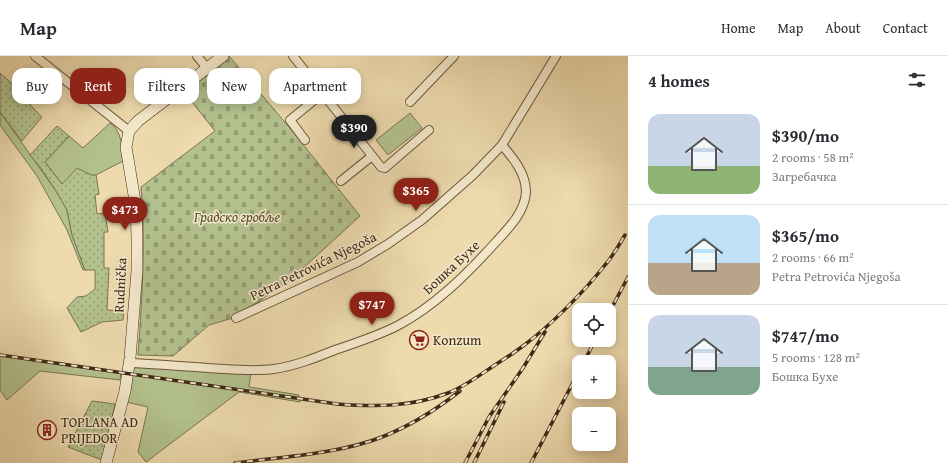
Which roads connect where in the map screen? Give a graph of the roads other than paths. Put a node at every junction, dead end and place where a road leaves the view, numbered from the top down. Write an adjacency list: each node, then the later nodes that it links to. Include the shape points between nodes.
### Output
1 (35, 56): 13 (street)
2 (197, 56): 7 (street)
3 (223, 56): 7 (street)
4 (293, 56): 8 (street)
5 (454, 56): 9 (street)
6 (556, 56): 15 (street, Petra Petrovića Njegoša)
7 (207, 68): 13 (street, via 138,121)
8 (302, 68)
9 (410, 102)
10 (310, 104): 14 (street, via 290,120)
11 (331, 104): 16 (street)
12 (429, 130): 16 (street, via 385,168 381,168)
13 (129, 131): 19 (street, Rudnička, via 126,147 136,207 137,244)
14 (305, 140)
15 (502, 145): 18 (street, Petra Petrovića Njegoša, via 449,197 388,244 358,262); 19 (street, Бошка Бухе, via 524,179 526,194 520,212 505,232 442,297 410,318 379,334 342,348 275,369 252,371)
16 (372, 156): 17 (street)
17 (341, 181)
18 (236, 318)
19 (130, 362): 20 (street, Rudnička)
20 (106, 463)

